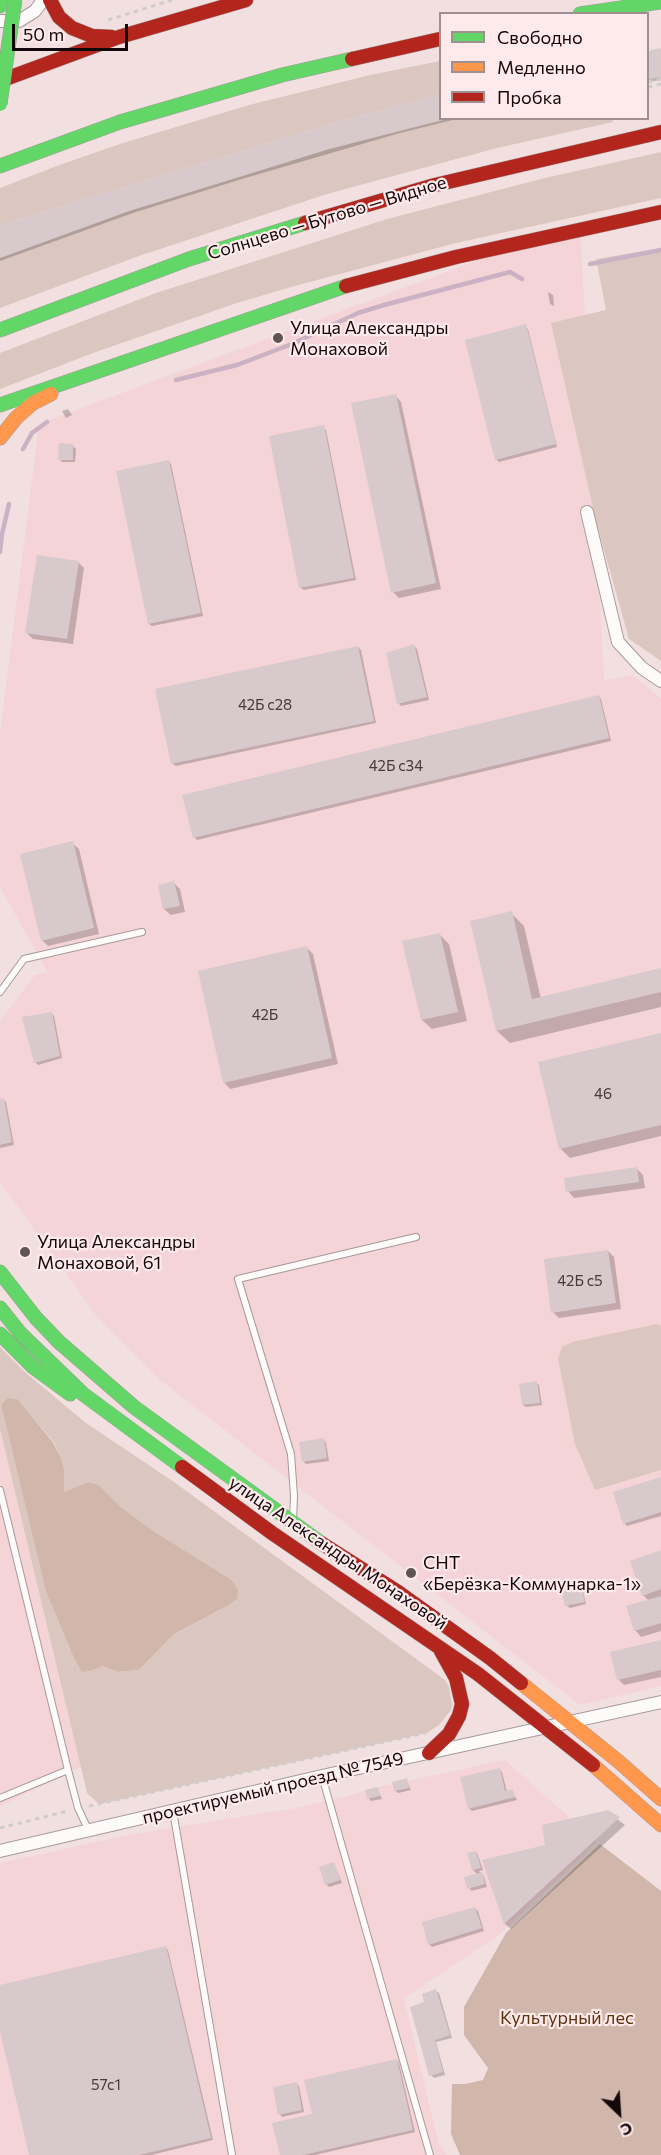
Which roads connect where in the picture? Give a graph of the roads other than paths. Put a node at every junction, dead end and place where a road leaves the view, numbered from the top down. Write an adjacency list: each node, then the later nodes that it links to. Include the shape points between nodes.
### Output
1 (1, 0): 8 (main road)
2 (15, 0): 15 (main road, bridge)
3 (43, 0): 11 (street, via 19,21)
4 (50, 0): 12 (main road, via 59,17 72,28 92,36)
5 (246, 0): 12 (main road)
6 (643, 0): 9 (main road)
7 (661, 2): 9 (main road)
8 (0, 6)
9 (625, 6): 10 (main road)
10 (591, 12)
11 (2, 26)
12 (119, 37): 14 (main road)
13 (439, 39): 17 (main road, via 213,94 120,122)
14 (0, 81)
15 (0, 105)
16 (661, 132): 19 (main road, Солнцево — Бутово — Видное, via 435,185 317,219 179,263)
17 (0, 166)
18 (661, 212): 20 (main road, via 352,284)
19 (0, 330)
20 (86, 375): 21 (main road); 22 (main road, via 33,403)
21 (0, 405)
22 (0, 438)
23 (587, 512): 24 (street, via 618,642 642,668)
24 (661, 681)
25 (142, 932): 26 (lane, via 24,959)
26 (0, 992)
27 (416, 1237): 33 (lane, via 238,1279 291,1454)
28 (0, 1272): 33 (main road, улица Александры Монаховой, via 36,1318 103,1381)
29 (0, 1308): 31 (main road, улица Александры Монаховой, via 45,1358)
30 (0, 1334): 31 (main road, via 43,1374)
31 (119, 1422): 34 (main road, улица Александры Монаховой)
32 (0, 1490): 39 (lane)
33 (293, 1524): 36 (main road, улица Александры Монаховой, via 398,1592)
34 (440, 1648): 37 (main road, улица Александры Монаховой); 38 (main road, via 456,1678 462,1704 449,1734)
35 (661, 1702): 36 (street, проектируемый проезд № 7549)
36 (570, 1723): 37 (street, проектируемый проезд № 7549); 42 (main road, улица Александры Монаховой)
37 (546, 1728): 38 (street, проектируемый проезд № 7549); 44 (main road, улица Александры Монаховой)
38 (429, 1754): 40 (street, проектируемый проезд № 7549)
39 (68, 1770): 41 (lane); 45 (lane)
40 (321, 1776): 43 (street, проектируемый проезд № 7549); 48 (lane)
41 (0, 1798)
42 (661, 1799)
43 (173, 1810): 45 (street, проектируемый проезд № 7549); 47 (lane)
44 (661, 1825)
45 (88, 1829): 46 (street, проектируемый проезд № 7549)
46 (0, 1851)
47 (232, 2155)
48 (430, 2155)

